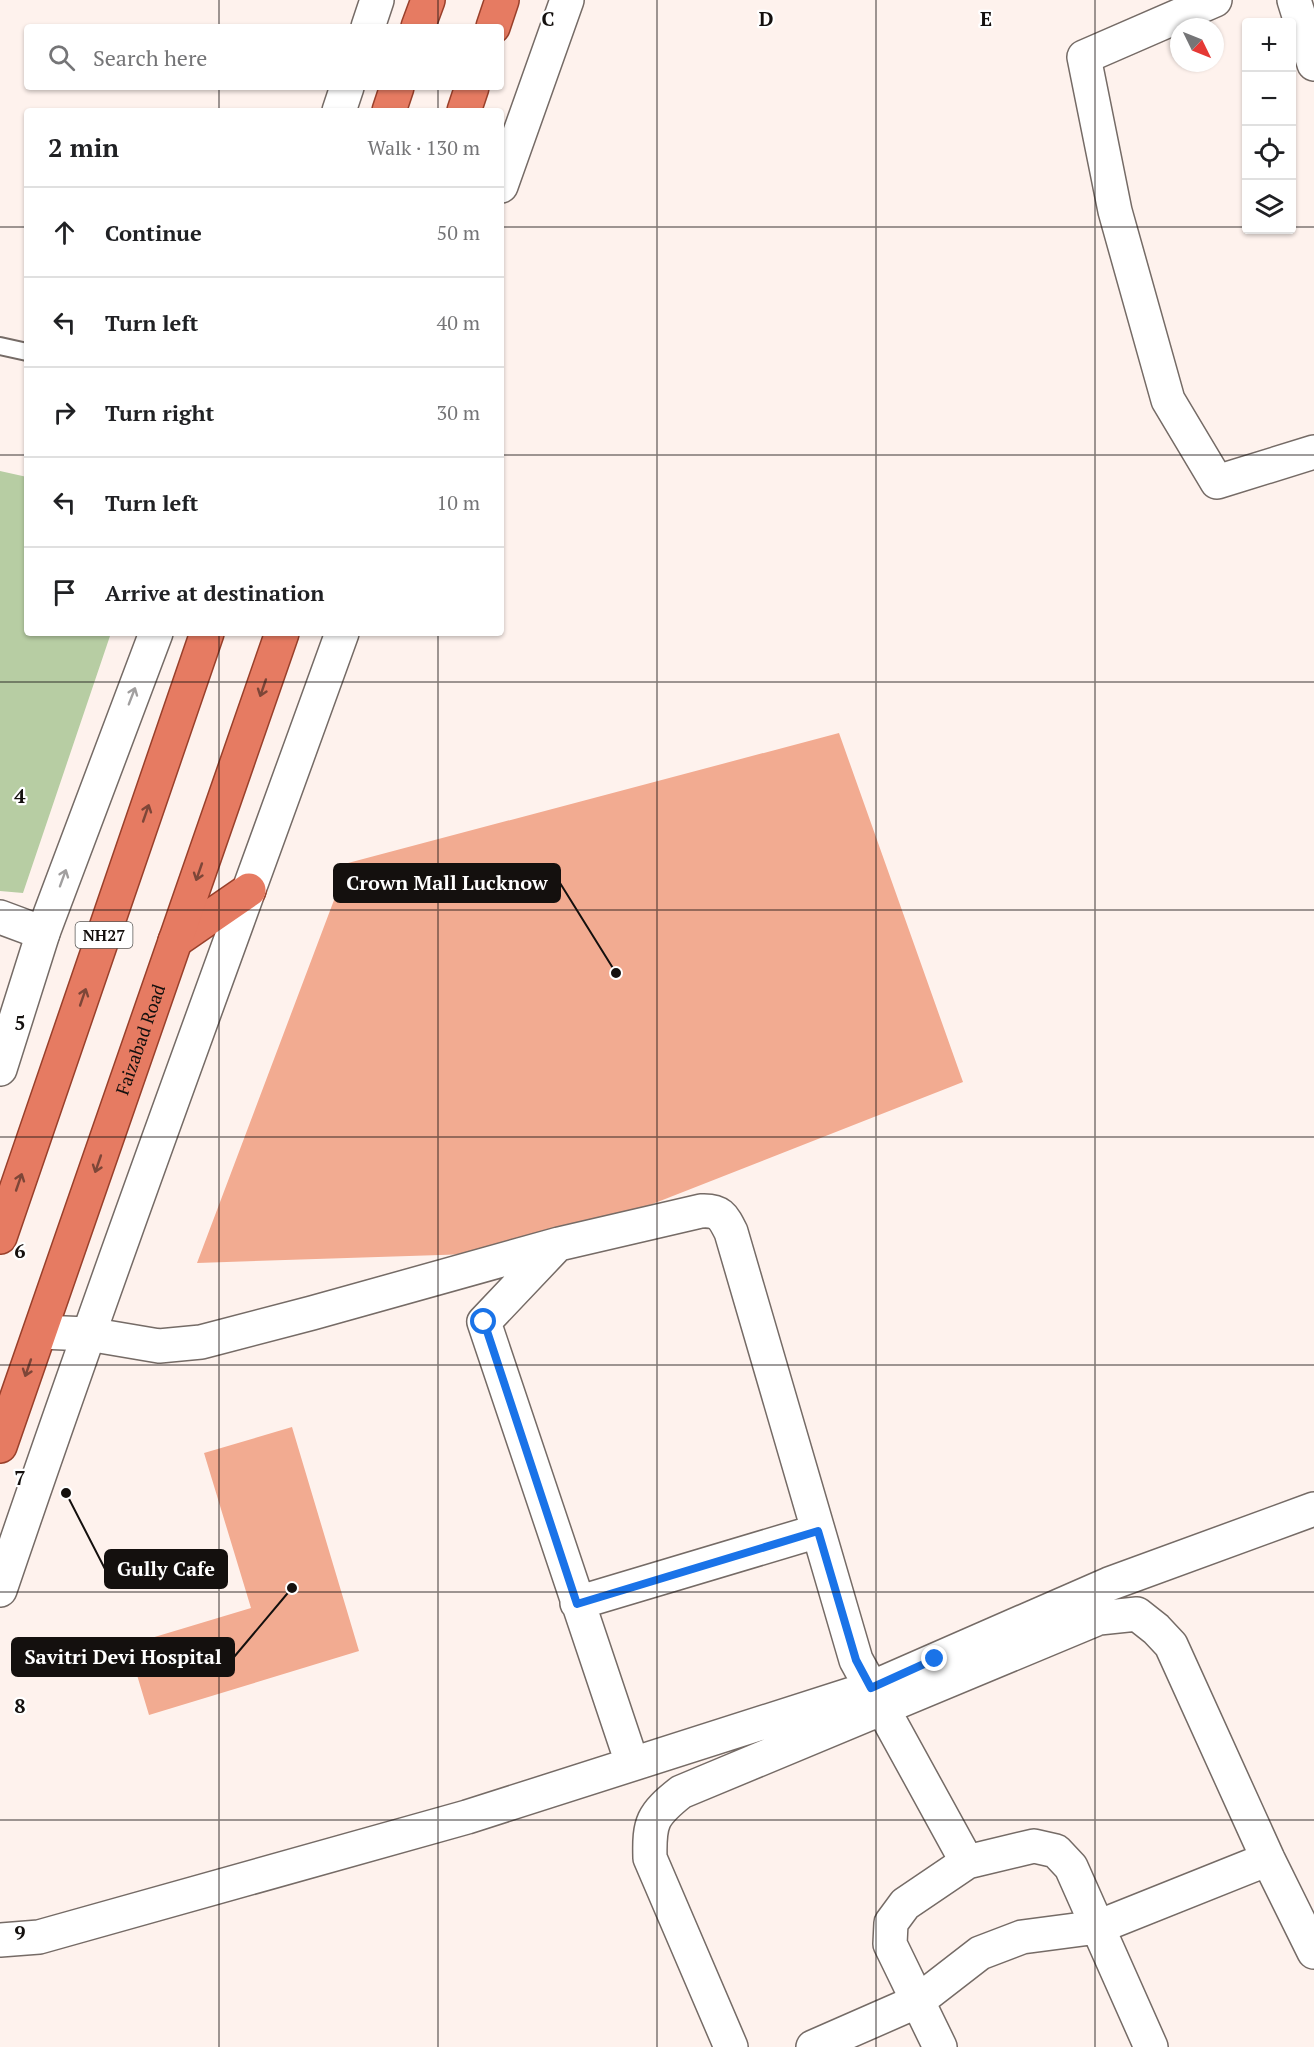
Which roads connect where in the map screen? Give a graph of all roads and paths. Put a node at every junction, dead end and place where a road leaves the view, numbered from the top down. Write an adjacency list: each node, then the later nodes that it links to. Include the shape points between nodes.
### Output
1 (377, 0): 7 (street)
2 (428, 0): 8 (highway)
3 (502, 0): 9 (highway)
4 (567, 0): 17 (street)
5 (1215, 0): 20 (street, via 1084,57 1115,212 1168,400 1217,482)
6 (1294, 0): 10 (street)
7 (369, 24)
8 (419, 24)
9 (494, 24)
10 (1314, 64)
11 (346, 90): 14 (street)
12 (396, 90): 15 (highway)
13 (471, 90): 16 (highway)
14 (340, 108)
15 (390, 108)
16 (465, 108)
17 (504, 178)
18 (0, 346): 19 (lane)
19 (24, 351)
20 (1314, 452)
21 (155, 636): 27 (street, one-way to 21)
22 (206, 636): 30 (highway, NH27, one-way to 22)
23 (281, 636): 28 (highway, Faizabad Road, one-way to 28)
24 (341, 636): 25 (street)
25 (249, 890): 28 (highway); 33 (street)
26 (0, 917): 27 (street)
27 (43, 933): 29 (street)
28 (175, 941): 32 (highway, Faizabad Road, one-way to 32)
29 (0, 1069)
30 (0, 1237)
31 (559, 1244): 33 (street, via 201,1342 159,1346); 36 (street, via 701,1211 713,1210 723,1217 731,1232); 38 (street, via 484,1322)
32 (41, 1332): 33 (street); 34 (highway, Faizabad Road, one-way to 34)
33 (88, 1334): 37 (street)
34 (0, 1446)
35 (1314, 1509): 39 (street, via 1109,1584)
36 (818, 1531): 38 (street); 39 (street, via 856,1660)
37 (0, 1590)
38 (577, 1604): 40 (street)
39 (877, 1698): 40 (street); 41 (street, via 1099,1618 1137,1614 1171,1645); 42 (street); 47 (street, via 681,1792 660,1809 652,1824 650,1858)
40 (632, 1763): 44 (street, via 467,1817 39,1937)
41 (1268, 1859): 43 (street); 45 (street)
42 (967, 1862): 43 (street, via 1034,1846 1056,1851 1071,1867); 46 (street, via 905,1904 891,1923 890,1944)
43 (1098, 1927): 46 (street, via 1022,1937 980,1953); 50 (street)
44 (0, 1940)
45 (1314, 1952)
46 (918, 2001): 48 (street); 49 (street)
47 (732, 2047)
48 (813, 2047)
49 (940, 2047)
50 (1150, 2047)

